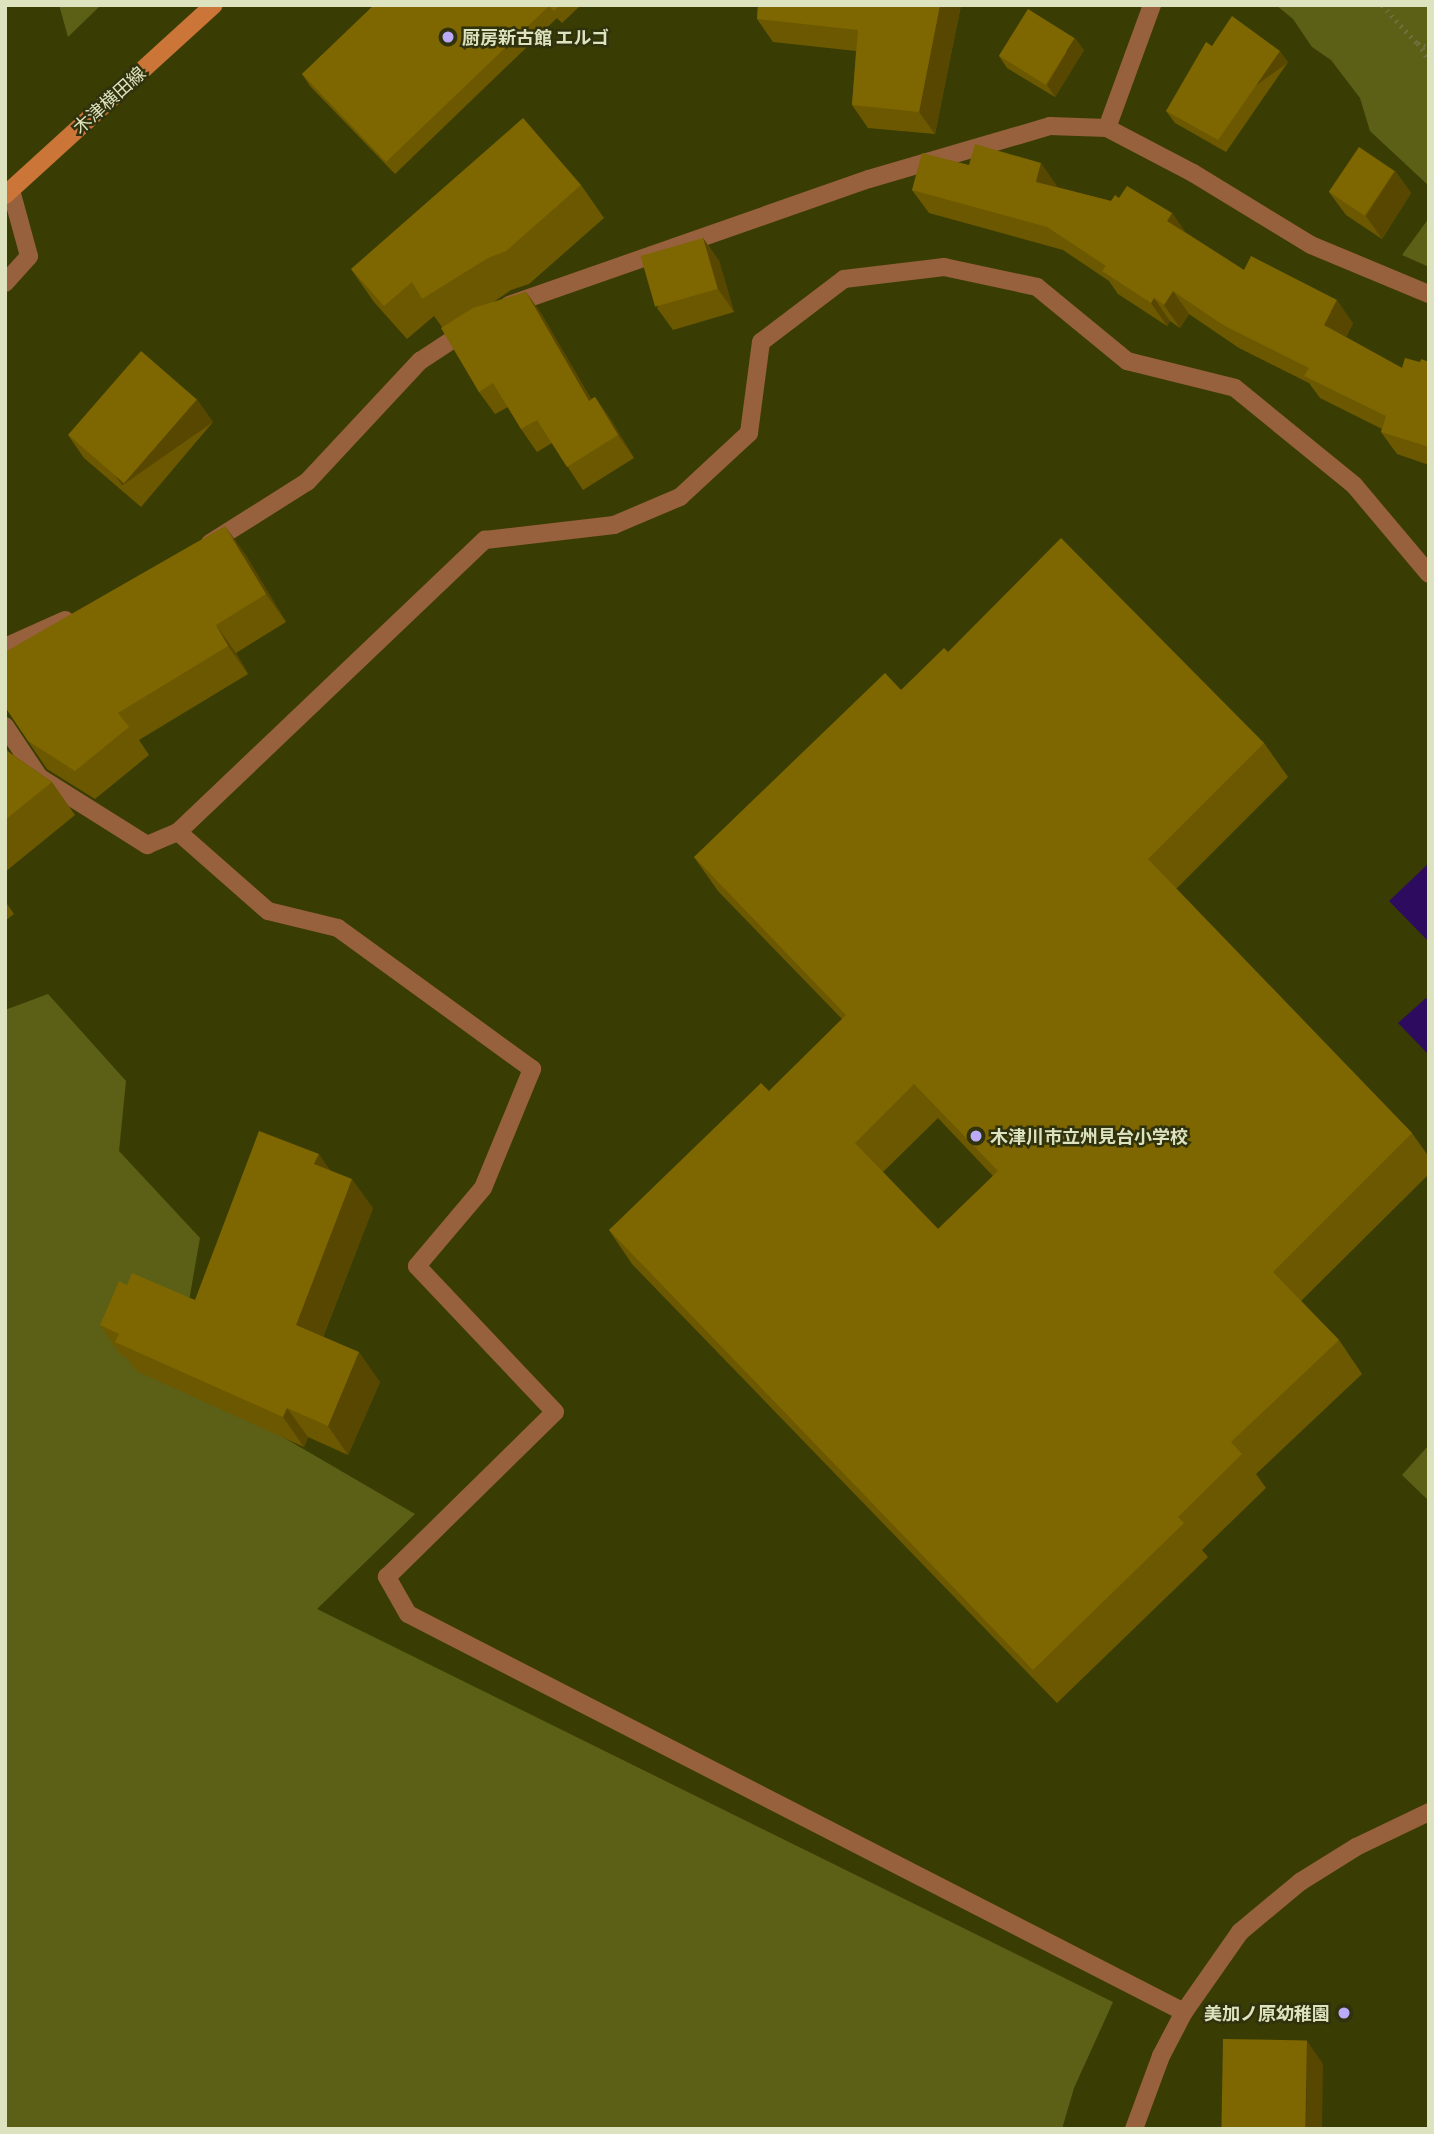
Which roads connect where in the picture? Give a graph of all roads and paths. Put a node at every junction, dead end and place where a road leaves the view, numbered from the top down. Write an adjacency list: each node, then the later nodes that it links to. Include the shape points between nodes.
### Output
1 (214, 5): 8 (main road, 木津横田線)
2 (1152, 5): 7 (street)
3 (1382, 5): 4 (path)
4 (1418, 43): 5 (path); 6 (path)
5 (1429, 48)
6 (1429, 60)
7 (1107, 128): 10 (street, via 1193,173 1311,245); 11 (street, via 1050,126 1010,135 517,300 420,361 307,482)
8 (8, 192): 9 (street, via 29,256)
9 (5, 283)
10 (1429, 294)
11 (197, 551)
12 (1429, 574): 16 (street, via 1353,485 1235,388 1127,361 1037,287 944,267 844,279 761,342 749,433 680,497 614,525 485,540)
13 (86, 610): 14 (street)
14 (5, 647)
15 (5, 726): 16 (street, via 39,777 148,845)
16 (178, 832): 18 (street, via 268,911 338,928 532,1069 482,1188 417,1266 555,1412 387,1577 408,1615)
17 (1429, 1812): 18 (street, via 1356,1847 1300,1882 1240,1932)
18 (1184, 2012): 19 (street, via 1161,2056)
19 (1134, 2129)

